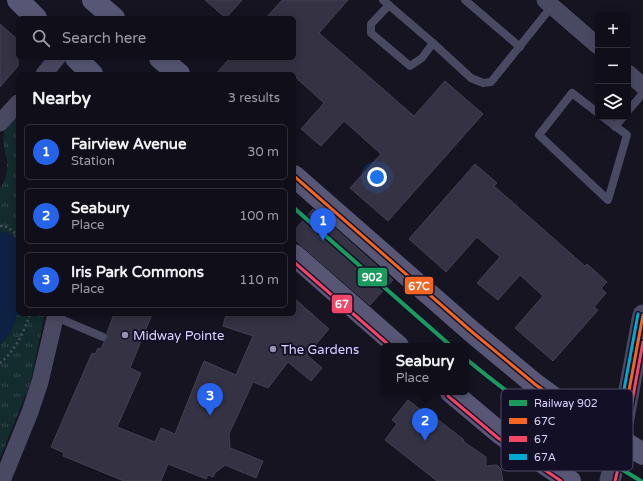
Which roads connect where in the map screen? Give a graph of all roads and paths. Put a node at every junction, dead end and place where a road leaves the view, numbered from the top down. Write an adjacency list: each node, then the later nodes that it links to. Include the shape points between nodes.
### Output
1 (18, 0): 6 (main road)
2 (93, 0): 7 (main road)
3 (466, 0): 10 (lane)
4 (386, 3): 8 (lane); 8 (lane, via 371,24 371,33 410,66 422,58)
5 (549, 3): 9 (street); 10 (lane)
6 (34, 16)
7 (112, 16)
8 (433, 43): 10 (lane, via 471,78 483,82 491,82)
9 (595, 43)
10 (520, 47)
11 (55, 60): 14 (street)
12 (78, 60): 15 (main road)
13 (162, 60): 16 (main road)
14 (46, 72)
15 (90, 72)
16 (177, 72)
17 (631, 76): 18 (street)
18 (643, 86)
19 (643, 93): 21 (lane)
20 (16, 105): 25 (street)
21 (631, 107)
22 (595, 111): 26 (lane, via 572,93 539,135 608,200 627,135)
23 (607, 120): 26 (lane)
24 (621, 120): 26 (lane)
25 (0, 123)
26 (615, 127)
27 (296, 178): 38 (main road, via 471,331)
28 (0, 226): 29 (path, via 7,227)
29 (16, 234)
30 (296, 257): 36 (main road)
31 (643, 315): 39 (street)
32 (29, 316): 37 (path, via 26,328 16,344 7,358)
33 (56, 316): 46 (street, via 40,382)
34 (58, 316): 35 (lane)
35 (103, 337)
36 (395, 343)
37 (0, 363)
38 (542, 389)
39 (629, 389)
40 (455, 395): 41 (main road)
41 (501, 434)
42 (633, 447): 43 (main road)
43 (643, 454)
44 (555, 471): 47 (main road)
45 (612, 471): 48 (street)
46 (2, 481)
47 (570, 481)
48 (610, 481)

